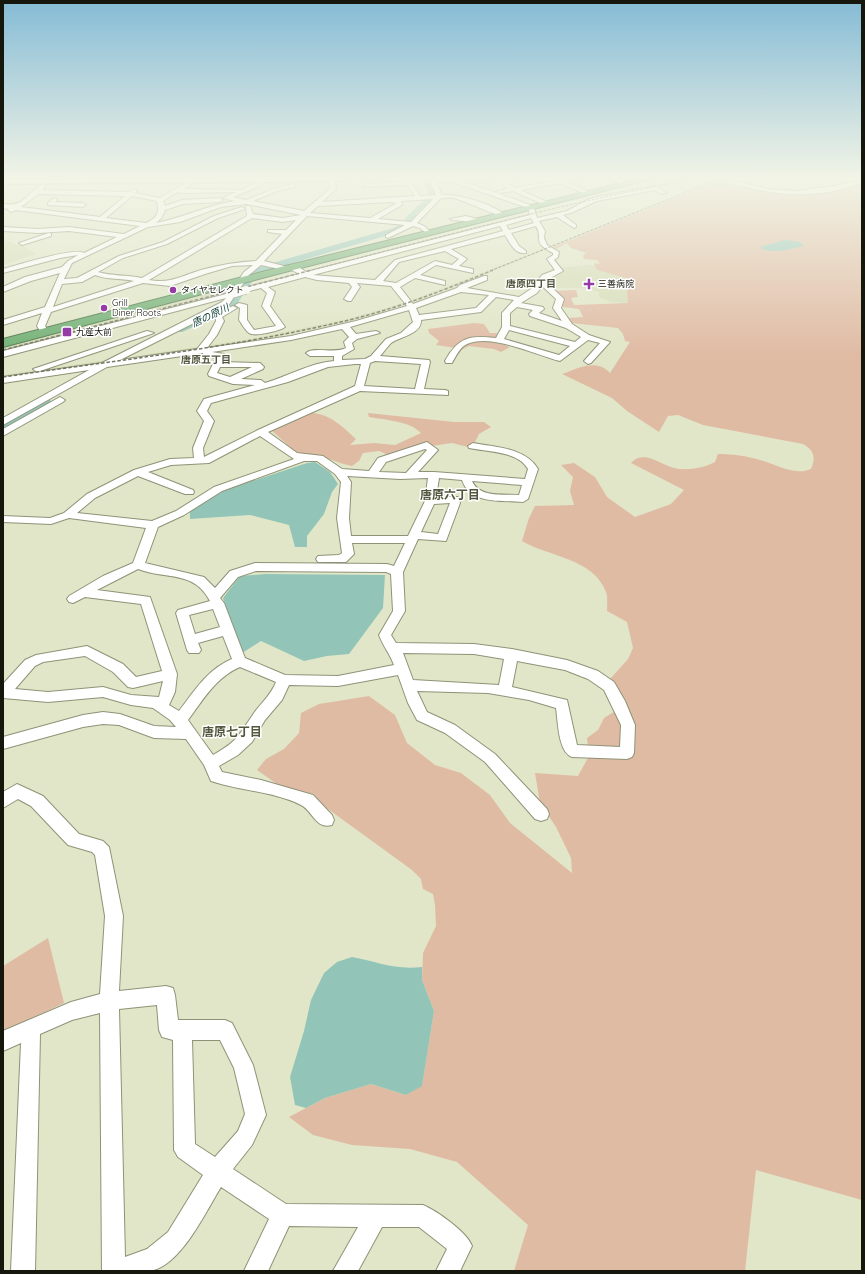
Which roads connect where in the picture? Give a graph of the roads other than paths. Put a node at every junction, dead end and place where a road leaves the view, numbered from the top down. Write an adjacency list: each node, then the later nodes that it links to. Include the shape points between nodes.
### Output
1 (44, 236): 16 (street, via 22,243)
2 (122, 236): 15 (street)
3 (137, 236): 11 (street)
4 (179, 236): 14 (street)
5 (284, 236): 23 (street)
6 (418, 236): 25 (highway)
7 (441, 236): 33 (street)
8 (490, 236): 17 (street)
9 (510, 236): 19 (street, via 516,247)
10 (541, 236): 38 (street, via 544,246 556,252 556,256 550,259 559,271)
11 (141, 237)
12 (216, 237): 32 (street)
13 (155, 239): 14 (street)
14 (169, 241): 18 (street)
15 (107, 244): 18 (street); 20 (street)
16 (32, 248)
17 (445, 248): 26 (street, via 464,259); 41 (street, via 397,261)
18 (142, 250): 21 (street)
19 (524, 252)
20 (89, 253): 21 (street); 22 (street); 29 (street, via 40,258)
21 (121, 257): 24 (street)
22 (70, 262): 24 (street); 30 (street)
23 (258, 263): 27 (street); 36 (street, via 232,264 170,284); 42 (street, via 248,272)
24 (100, 267): 30 (street, via 78,278)
25 (286, 267): 27 (highway); 33 (street)
26 (453, 267): 31 (street); 34 (street, via 435,263)
27 (269, 269): 42 (highway)
28 (124, 270): 32 (street)
29 (3, 271)
30 (64, 271): 39 (street); 45 (street, via 28,279)
31 (470, 271)
32 (152, 275): 36 (street)
33 (305, 275): 37 (street); 43 (street)
34 (415, 276): 40 (street); 44 (street)
35 (484, 278): 46 (street, via 463,286)
36 (142, 281): 39 (street, via 94,273 79,280); 52 (street)
37 (351, 281): 41 (street); 48 (street, via 356,287)
38 (542, 281): 49 (street, via 534,291); 57 (street, via 560,299 557,308)
39 (60, 282): 52 (street)
40 (442, 282)
41 (377, 283): 44 (street)
42 (246, 285): 43 (street); 50 (street, via 245,299); 59 (highway); 61 (street, via 224,304); 71 (street, bridge, via 232,294)
43 (262, 286): 50 (street, via 271,292 266,306 281,327 252,332 243,320 244,307)
44 (396, 286): 51 (street)
45 (3, 290)
46 (460, 290): 47 (street); 51 (street)
47 (494, 295): 49 (street); 54 (street, via 478,310)
48 (348, 299)
49 (517, 301): 57 (street, via 540,309 533,314); 58 (street, via 506,313)
50 (239, 305): 53 (street)
51 (412, 307): 54 (street); 56 (street)
52 (48, 310): 55 (street); 59 (street, via 41,326)
53 (218, 316): 61 (street); 69 (street, via 220,320 213,335)
54 (417, 318): 73 (street, via 417,323 409,332 389,341)
55 (3, 323)
56 (344, 326): 63 (street); 69 (street, via 291,338)
57 (569, 326): 64 (street)
58 (506, 327): 65 (street); 68 (street)
59 (45, 332): 67 (highway)
60 (376, 333): 63 (street)
61 (169, 334): 76 (street); 78 (street); 79 (street, via 159,330 38,369)
62 (612, 334): 66 (street)
63 (354, 337): 72 (street, via 348,342 350,349)
64 (586, 337): 66 (street); 68 (street)
65 (499, 341): 68 (street, via 560,358); 74 (street, via 487,339 464,342)
66 (606, 342): 75 (street)
67 (5, 343)
68 (576, 345)
69 (199, 352): 76 (street); 77 (street, via 221,356)
70 (310, 353): 72 (street)
71 (3, 354)
72 (339, 358): 73 (street); 82 (street)
73 (370, 360): 83 (street); 84 (street, via 426,362)
74 (449, 361)
75 (588, 361)
76 (118, 364): 78 (street); 88 (street)
77 (217, 364): 81 (street, via 212,374); 81 (street, via 260,367)
78 (101, 366): 80 (street); 86 (street)
79 (3, 373)
80 (3, 380)
81 (230, 380): 82 (street, via 261,383)
82 (266, 386): 91 (street, via 207,402 202,411 209,422 198,448 199,458)
83 (360, 388): 84 (street); 87 (street)
84 (419, 392): 85 (street)
85 (445, 393)
86 (3, 422)
87 (261, 432): 90 (street, via 293,455); 91 (street)
88 (3, 433)
89 (473, 446): 98 (street, via 501,451 527,460 533,469)
90 (302, 458): 93 (street, via 319,458); 103 (street, via 218,489 180,513)
91 (205, 461): 92 (street, via 170,462)
92 (138, 472): 99 (street); 101 (street, via 91,496)
93 (339, 472): 94 (street); 105 (street, via 346,482 347,489 343,518)
94 (375, 474): 96 (street); 96 (street, via 374,471 382,460 427,445 433,450)
95 (434, 475): 96 (street); 97 (street); 100 (street)
96 (409, 476)
97 (466, 478): 98 (street); 98 (street, via 474,492 523,498)
98 (527, 482)
99 (189, 492)
100 (430, 501): 104 (street); 104 (street, via 454,499 455,502 442,538)
101 (68, 516): 102 (street, via 51,521); 103 (street)
102 (3, 519)
103 (153, 525): 107 (street)
104 (413, 538): 105 (street); 108 (street)
105 (345, 539): 106 (street, via 348,554 342,559)
106 (308, 559)
107 (138, 566): 109 (street, via 202,580); 115 (street, via 107,579 78,596 146,600)
108 (397, 572): 109 (street, via 387,568 255,567 234,574); 111 (street, via 399,611 385,635)
109 (216, 599): 110 (street); 110 (street, via 182,612 194,645)
110 (227, 630): 113 (street)
111 (392, 648): 112 (street, via 474,649); 114 (street)
112 (512, 654): 118 (street); 118 (street, via 567,665 593,675 609,686 628,725 627,753 572,751 562,704)
113 (240, 661): 116 (street); 121 (street, via 224,668 213,677)
114 (402, 669): 116 (street, via 338,681); 117 (street)
115 (170, 674): 119 (street, via 132,683 118,668 87,651 42,658 30,663); 120 (street, via 168,698)
116 (284, 680): 124 (street, via 277,696 260,716 247,738 233,751)
117 (408, 685): 118 (street); 126 (street, via 422,716 450,729 490,758)
118 (505, 690)
119 (3, 693): 120 (street, via 48,697 103,692)
120 (160, 706): 121 (street)
121 (179, 721): 122 (street)
122 (190, 733): 123 (street, via 154,732 120,720 103,718); 124 (street)
123 (3, 743)
124 (211, 763): 127 (street, via 216,778 262,786 307,800)
125 (3, 801): 128 (street, via 17,791 37,801 74,840 97,846 103,852 114,916)
126 (541, 814)
127 (326, 820)
128 (109, 1002): 129 (street, via 71,1011); 130 (street, via 166,994 169,1030); 136 (street)
129 (31, 1028): 131 (street); 135 (street)
130 (182, 1030): 132 (street, via 186,1150); 132 (street, via 225,1030 245,1072 256,1115 245,1138)
131 (3, 1041)
132 (218, 1171): 133 (street); 137 (street, via 176,1240 154,1258)
133 (283, 1215): 134 (street); 138 (street)
134 (376, 1216): 139 (street); 140 (street, via 423,1216 461,1246)
135 (23, 1271)
136 (114, 1271)
137 (120, 1271)
138 (256, 1271)
139 (345, 1271)
140 (448, 1271)

